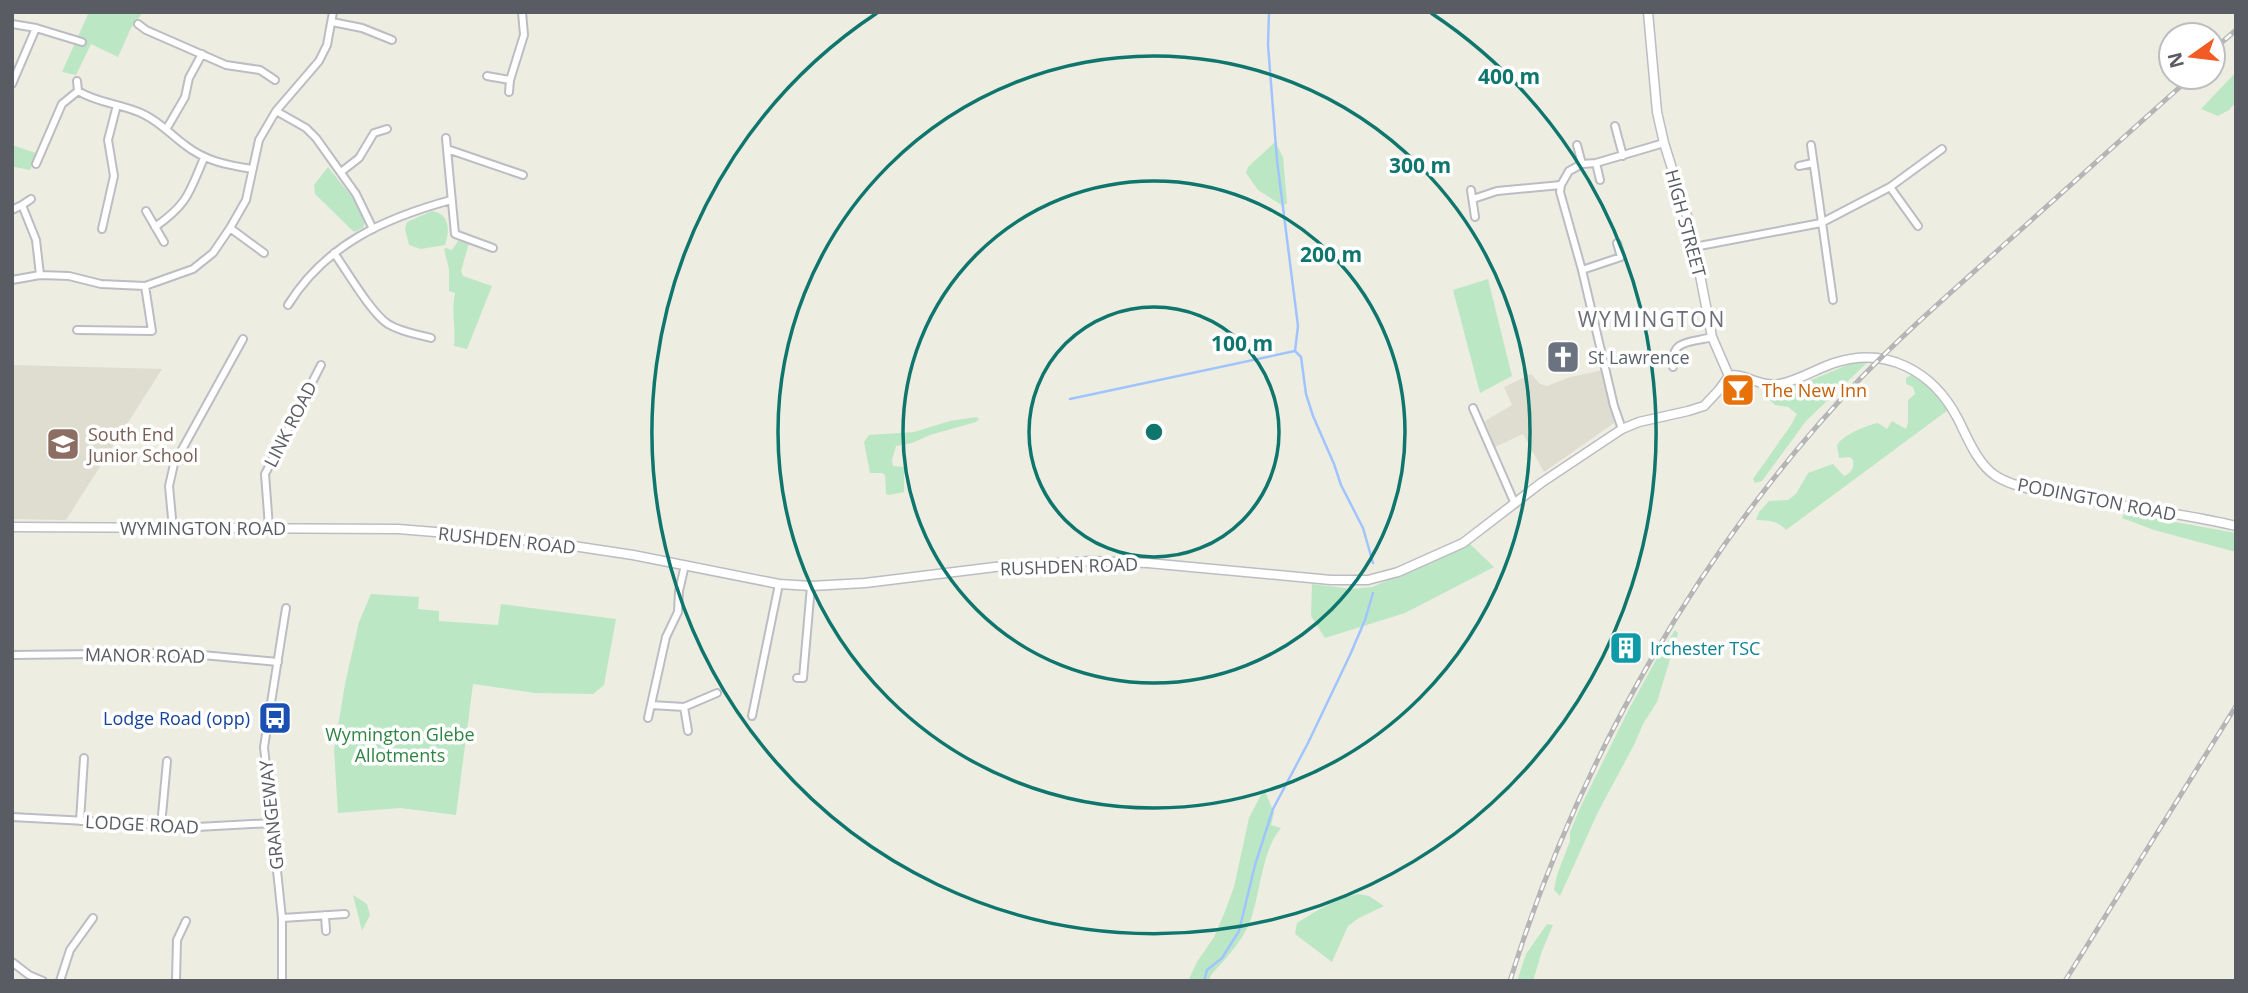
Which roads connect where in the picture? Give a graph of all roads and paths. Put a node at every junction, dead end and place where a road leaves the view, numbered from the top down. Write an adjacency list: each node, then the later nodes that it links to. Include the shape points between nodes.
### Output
1 (333, 12): 4 (street)
2 (522, 12): 13 (street, via 523,35)
3 (1648, 12): 24 (street, HIGH STREET)
4 (332, 22): 8 (street); 19 (street, via 318,61)
5 (12, 23): 7 (street)
6 (138, 24): 10 (street)
7 (36, 28): 9 (street); 15 (street)
8 (392, 40)
9 (82, 42)
10 (202, 54): 12 (street); 21 (street)
11 (487, 76): 13 (street)
12 (275, 80)
13 (510, 80): 17 (street)
14 (77, 81): 16 (street)
15 (12, 84)
16 (78, 91): 18 (street); 33 (street, via 62,104)
17 (509, 92)
18 (117, 105): 21 (street); 54 (street, via 107,140 114,176)
19 (276, 111): 36 (street, via 258,140); 37 (street, via 306,128)
20 (1615, 126): 29 (street)
21 (167, 128): 30 (street)
22 (387, 128): 37 (street, via 374,133 359,158)
23 (446, 138): 27 (street)
24 (1664, 144): 29 (street); 58 (street, HIGH STREET)
25 (1577, 145): 34 (street)
26 (1811, 145): 32 (street)
27 (447, 149): 38 (street); 45 (street)
28 (1942, 149): 41 (street)
29 (1623, 156): 31 (street)
30 (204, 158): 36 (street); 52 (street, via 185,202)
31 (1596, 163): 34 (street); 39 (street)
32 (1813, 163): 35 (street); 50 (street)
33 (36, 164)
34 (1582, 164): 40 (street, via 1569,171)
35 (1799, 166)
36 (251, 169): 53 (street, via 246,200)
37 (341, 172): 55 (street)
38 (523, 175)
39 (1600, 180)
40 (1561, 185): 44 (street, via 1497,191); 62 (street)
41 (1890, 187): 50 (street); 51 (street)
42 (1471, 190): 44 (street)
43 (31, 199): 46 (street)
44 (1473, 199): 49 (street)
45 (451, 200): 55 (street); 59 (street, via 455,234)
46 (22, 205): 47 (street); 63 (street, via 36,240)
47 (12, 210)
48 (146, 211): 52 (street)
49 (1475, 217)
50 (1821, 223): 58 (street); 66 (street)
51 (1918, 226)
52 (155, 227): 56 (street)
53 (230, 228): 60 (street); 65 (street, via 213,253 193,269)
54 (102, 229)
55 (373, 229): 61 (street)
56 (164, 242)
57 (1617, 243): 62 (street, via 1621,257)
58 (1694, 247): 69 (street, HIGH STREET)
59 (493, 248)
60 (264, 253)
61 (334, 253): 67 (street, via 301,284); 70 (street, via 386,323)
62 (1582, 270): 76 (street)
63 (40, 275): 64 (street); 65 (street)
64 (12, 280)
65 (145, 286): 68 (street, via 152,331)
66 (1833, 300)
67 (288, 305)
68 (77, 330)
69 (1712, 337): 73 (street, via 1679,345 1674,350); 74 (street, HIGH STREET)
70 (431, 338)
71 (243, 339): 81 (street, via 174,464 169,486)
72 (321, 365): 80 (street, LINK ROAD, via 265,474)
73 (1673, 367)
74 (1729, 376): 76 (street, RUSHDEN ROAD, via 1704,406); 78 (street, PODINGTON ROAD, via 1771,385 1853,358 1873,356 1915,371 1933,383 1996,476 2032,489)
75 (1473, 408): 77 (street)
76 (1622, 429): 77 (street, RUSHDEN ROAD)
77 (1515, 504): 85 (street, RUSHDEN ROAD, via 1463,543 1398,572 1368,579 1090,561)
78 (2236, 526)
79 (12, 527): 81 (street, WYMINGTON ROAD)
80 (269, 527): 81 (street, WYMINGTON ROAD); 82 (street, WYMINGTON ROAD)
81 (173, 529)
82 (394, 529): 83 (street, RUSHDEN ROAD, via 559,544)
83 (685, 565): 84 (street, RUSHDEN ROAD); 91 (street, via 678,612 666,637)
84 (779, 584): 85 (street, RUSHDEN ROAD); 93 (street)
85 (811, 586): 89 (street, via 803,678)
86 (286, 608): 88 (street, GRANGEWAY)
87 (12, 655): 88 (street, MANOR ROAD, via 181,653)
88 (278, 662): 100 (street, GRANGEWAY, via 264,747)
89 (797, 678)
90 (717, 693): 92 (street)
91 (651, 705): 92 (street); 94 (street)
92 (684, 707): 95 (street)
93 (752, 716)
94 (648, 718)
95 (688, 731)
96 (84, 758): 99 (street)
97 (167, 761): 101 (street)
98 (12, 817): 99 (street, LODGE ROAD)
99 (80, 821): 101 (street, LODGE ROAD)
100 (272, 823): 101 (street, LODGE ROAD); 105 (street, GRANGEWAY)
101 (161, 826)
102 (345, 914): 103 (street)
103 (325, 915): 105 (street); 107 (street)
104 (93, 918): 110 (street, via 71,950)
105 (282, 918): 112 (street, GRANGEWAY)
106 (186, 921): 111 (street, via 177,940)
107 (326, 930)
108 (12, 962): 109 (street)
109 (43, 981)
110 (60, 981)
111 (176, 981)
112 (282, 981)

